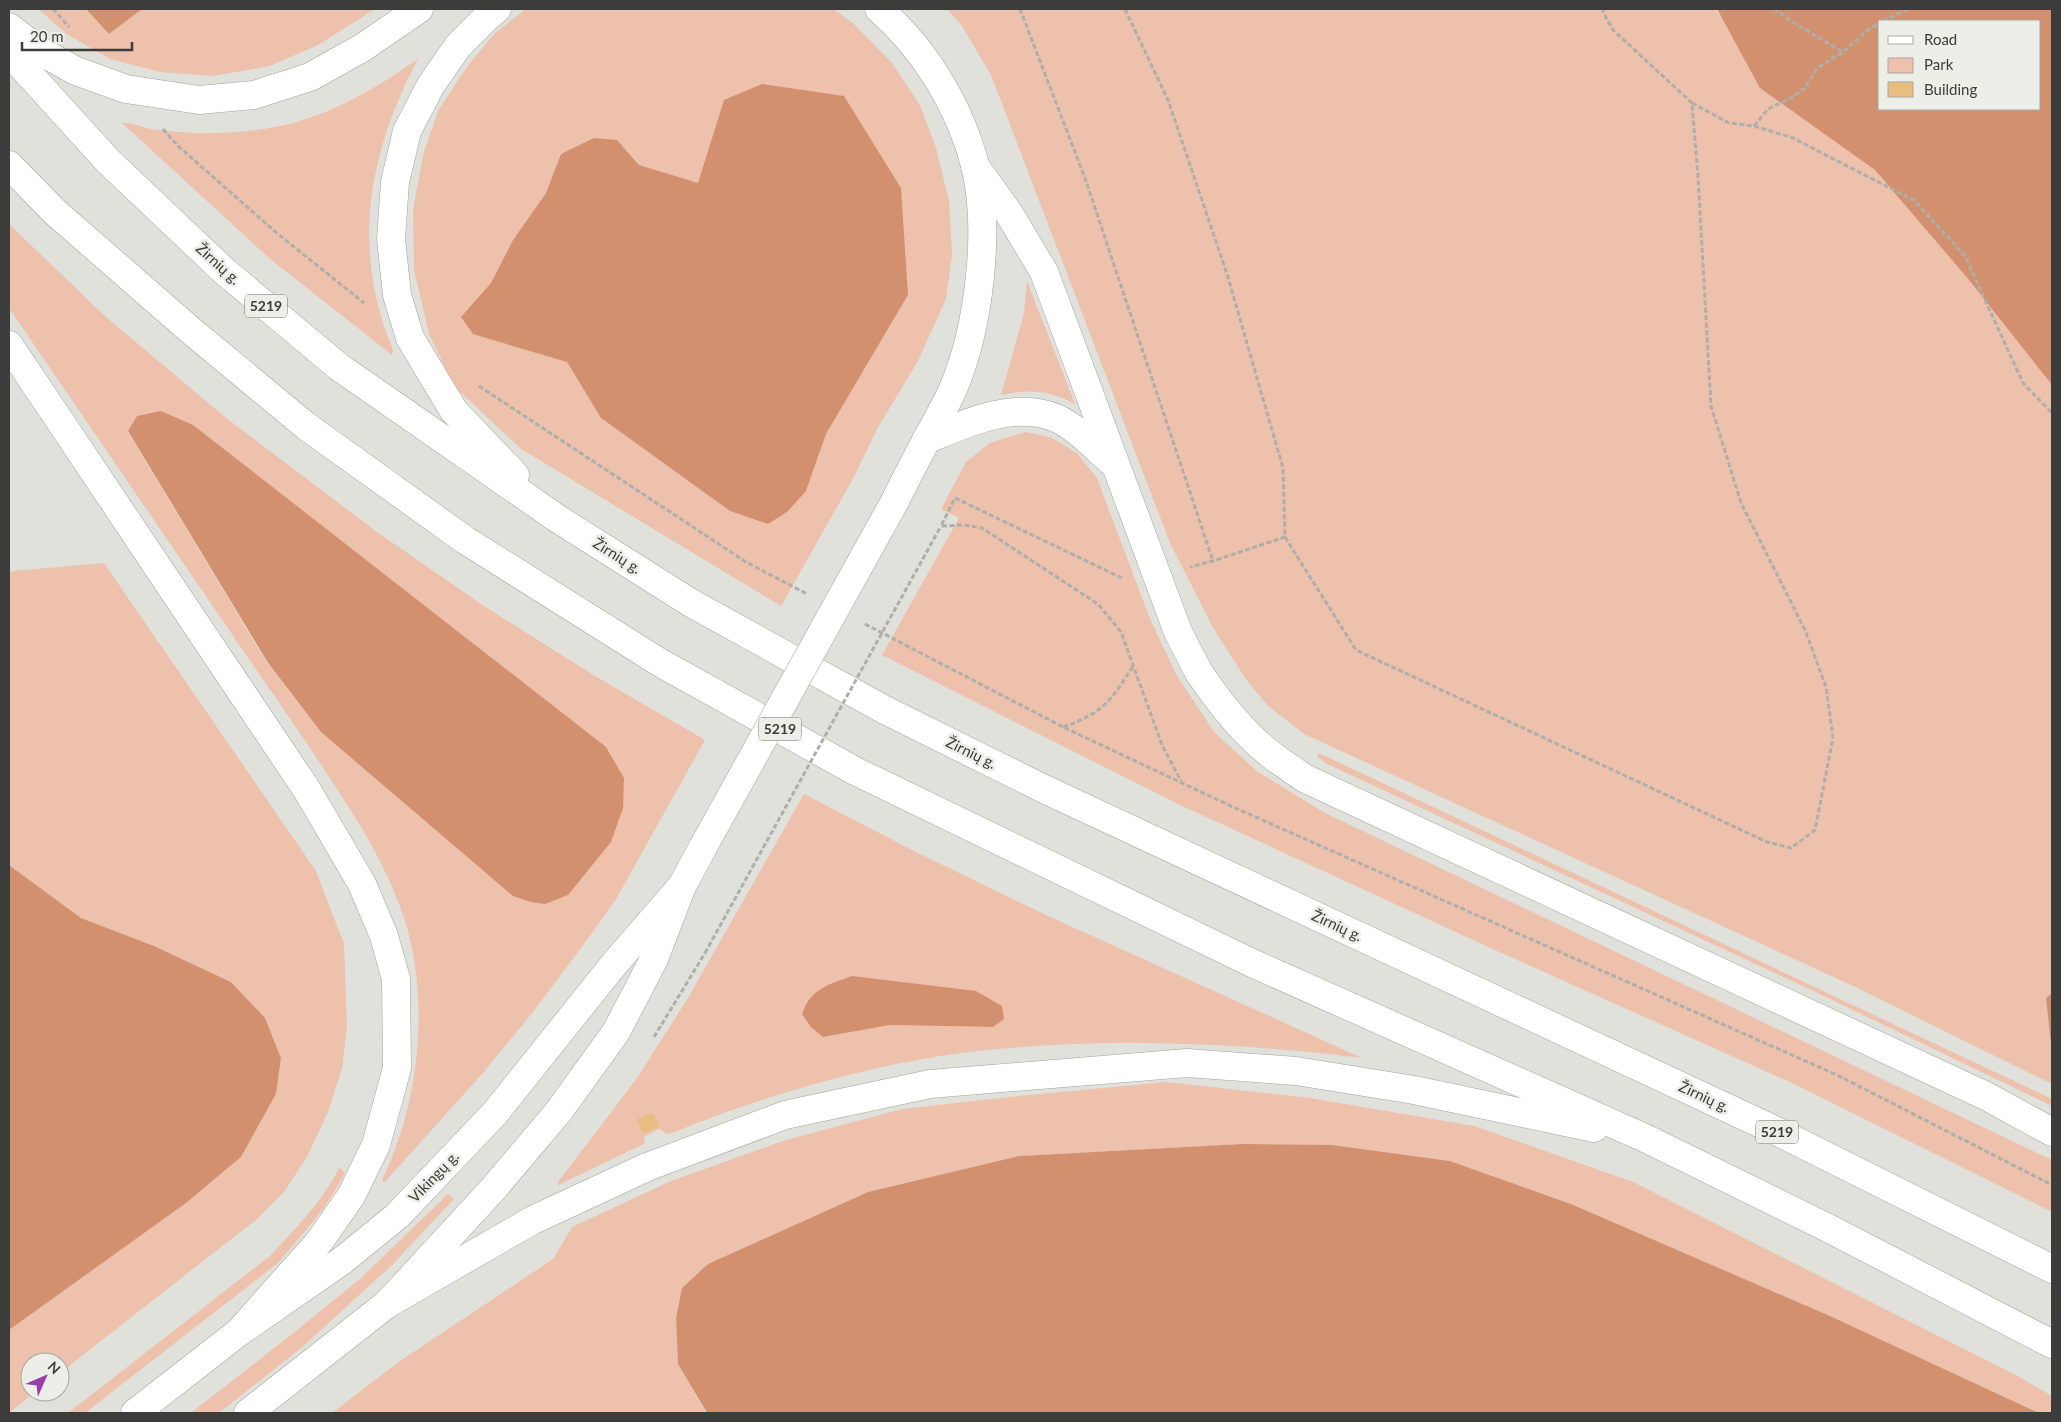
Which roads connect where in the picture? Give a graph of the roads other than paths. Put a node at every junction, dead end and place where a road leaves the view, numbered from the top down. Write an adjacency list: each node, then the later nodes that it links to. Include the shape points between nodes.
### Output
1 (419, 9): 4 (main road, via 362,48 310,77 254,95 199,100 126,89 76,71 40,51)
2 (497, 9): 11 (main road, via 458,46 431,85 407,131 395,182 392,239 397,295 410,338 454,411)
3 (879, 9): 7 (main road, via 912,43 933,71 965,134)
4 (9, 26)
5 (9, 52): 11 (main road, Žirnių g. / 5219, via 108,161 222,270 339,367)
6 (9, 165): 14 (main road, 5219, via 55,212 306,426 465,540 659,662 855,771 1252,963)
7 (975, 166): 9 (main road, Vikingų g., via 982,255 977,301 953,389); 10 (main road, via 1010,215 1044,272)
8 (9, 345): 17 (main road, via 307,790 362,884 384,936 396,979 397,1068 376,1145 351,1196 319,1242)
9 (926, 440): 10 (main road, via 984,417 1033,412 1055,418 1075,430); 12 (main road, Vikingų g., bridge)
10 (1116, 466): 13 (main road, via 1178,632 1198,671 1244,731 1304,778 1986,1096)
11 (558, 520): 15 (main road, Žirnių g. / 5219, via 691,603 883,709 1050,792 1768,1127)
12 (682, 886): 16 (main road, Vikingų g., via 654,958 616,1032 553,1118 494,1188); 17 (main road, Vikingų g., via 494,1113 404,1209 343,1260)
13 (2052, 1132)
14 (1647, 1139): 16 (main road, via 1414,1090 1296,1071 1187,1063 930,1084 785,1115 647,1167 533,1220); 18 (main road, 5219)
15 (2052, 1269)
16 (387, 1304): 20 (main road, Vikingų g.)
17 (239, 1332): 19 (main road, Vikingų g.)
18 (2052, 1344)
19 (134, 1413)
20 (248, 1413)

